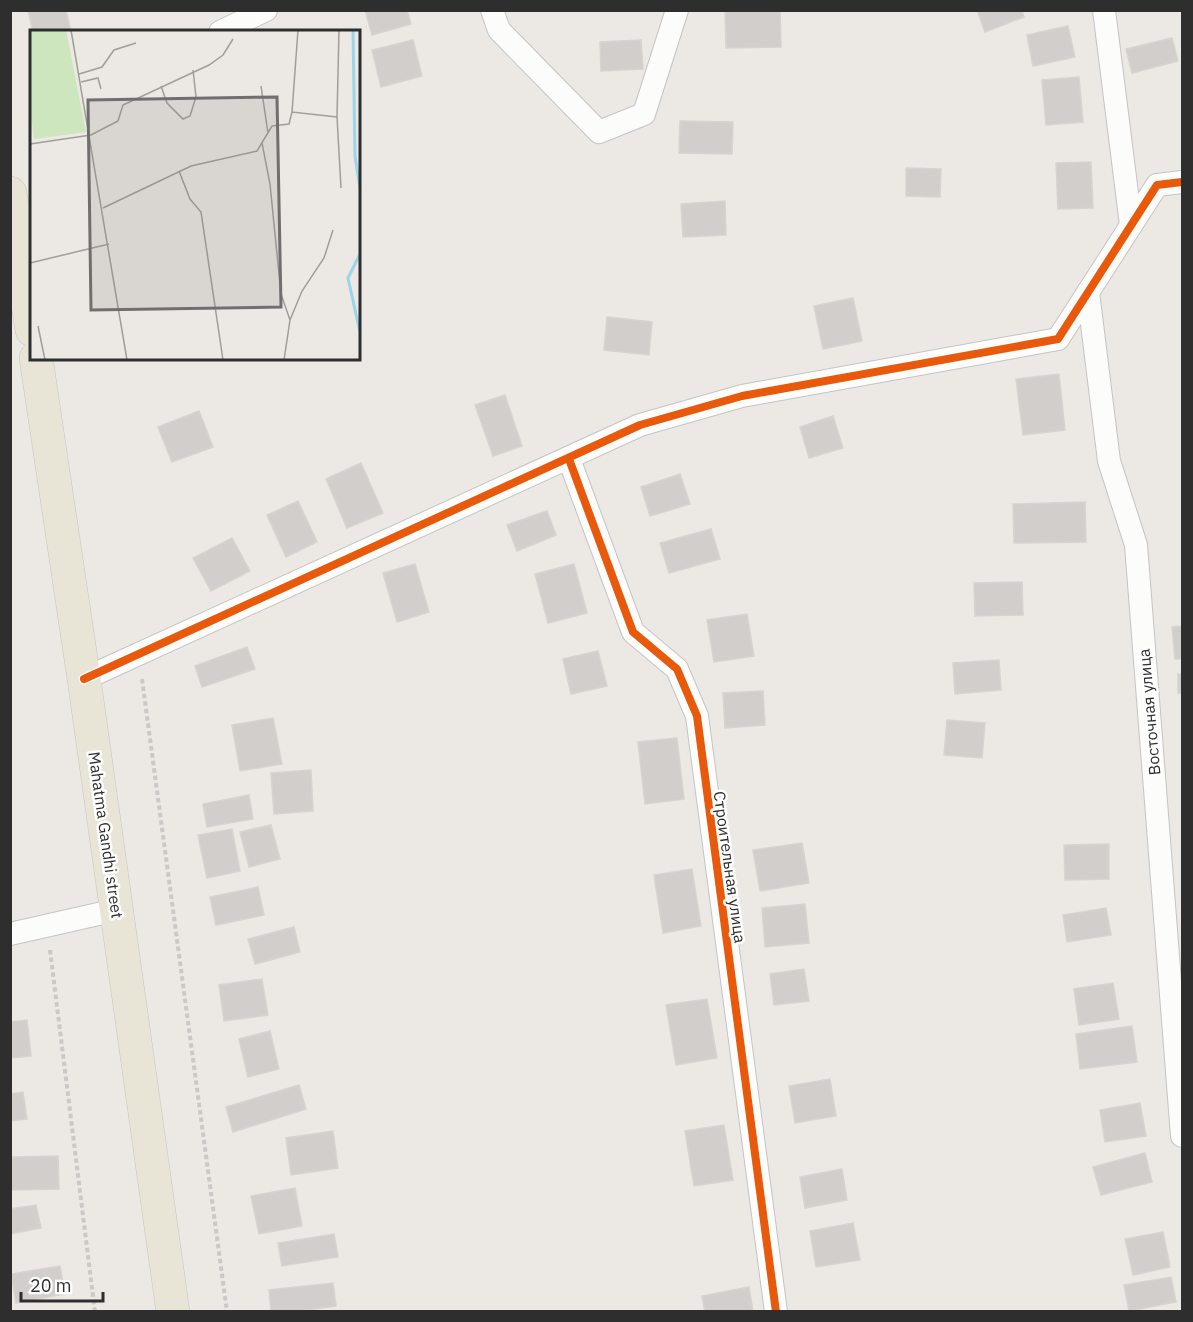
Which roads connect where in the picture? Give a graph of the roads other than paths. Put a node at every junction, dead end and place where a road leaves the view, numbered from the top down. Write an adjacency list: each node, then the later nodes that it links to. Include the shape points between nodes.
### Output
1 (266, 10): 5 (street)
2 (492, 10): 3 (street, via 499,30 599,132 644,114)
3 (677, 10)
4 (1104, 10): 8 (street)
5 (224, 30)
6 (1182, 182): 8 (street, via 1157,185)
7 (17, 210): 10 (main road)
8 (1131, 225): 9 (street)
9 (1088, 292): 12 (street, via 1058,339 742,396 640,425); 16 (street, Восточная улица, via 1109,461 1136,545)
10 (30, 314)
11 (36, 360): 13 (main road, Mahatma Gandhi street)
12 (569, 459): 13 (street); 18 (street, Строительная улица, via 633,632 677,669 697,716)
13 (84, 679): 14 (main road, Mahatma Gandhi street)
14 (116, 910): 15 (street); 17 (main road, Mahatma Gandhi street)
15 (10, 934)
16 (1182, 1136)
17 (173, 1311)
18 (776, 1311)

